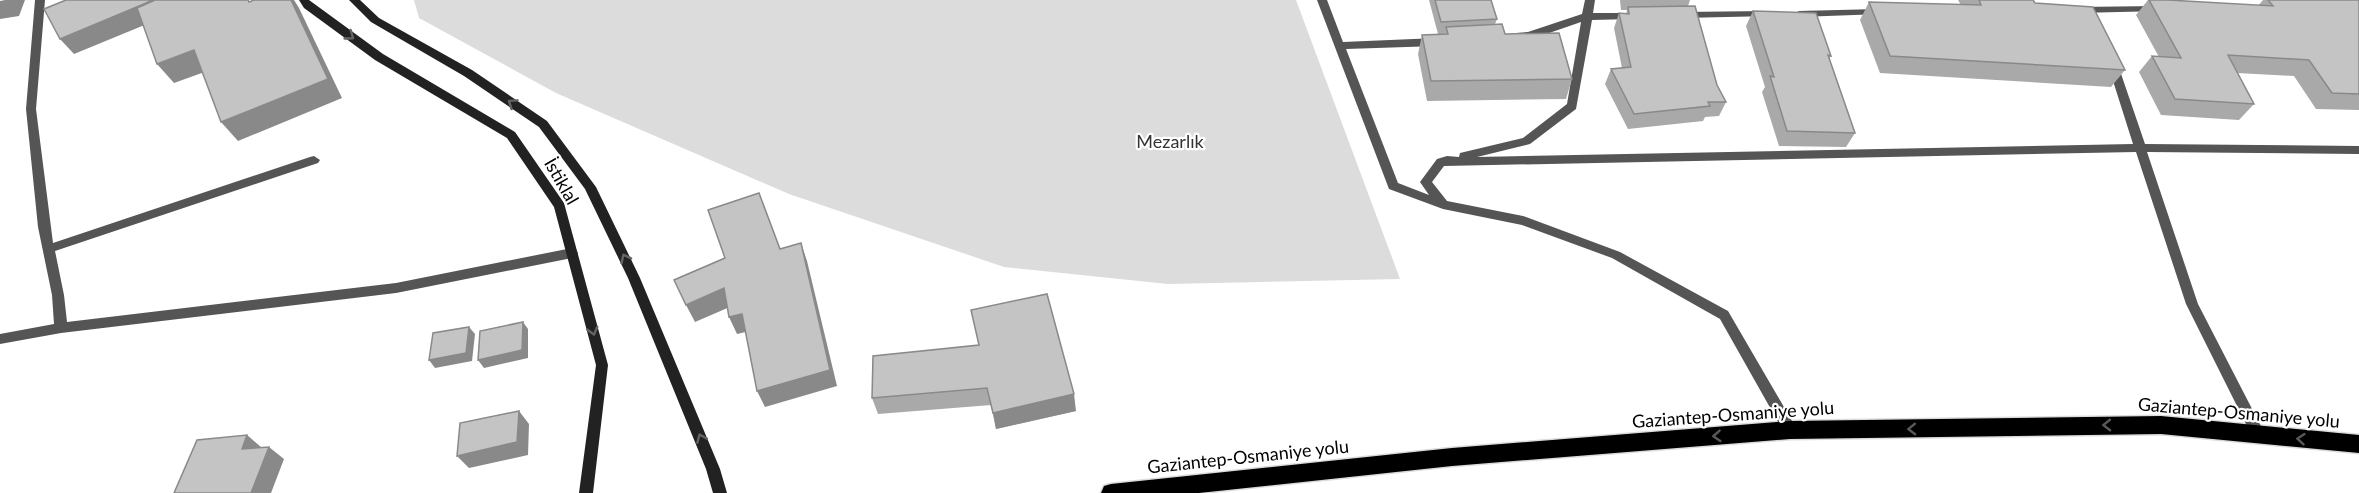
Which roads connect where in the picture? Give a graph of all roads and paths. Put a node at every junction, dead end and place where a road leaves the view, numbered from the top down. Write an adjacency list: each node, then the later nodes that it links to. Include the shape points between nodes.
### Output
1 (40, 0): 23 (street, via 32,109)
2 (304, 0): 24 (street, İstiklal, one-way to 24, via 379,57 511,135 560,206)
3 (354, 0): 31 (street, one-way to 3, via 634,278 590,187 543,124 468,73 375,20)
4 (1322, 0): 16 (street)
5 (1590, 0): 13 (street)
6 (2167, 8): 7 (street, via 2097,15)
7 (2072, 10)
8 (1894, 12): 10 (street)
9 (1775, 14): 12 (street)
10 (1787, 14)
11 (1645, 16): 13 (street)
12 (1668, 16)
13 (1585, 17): 14 (street, via 1529,36); 21 (street, via 1572,106 1526,141)
14 (1507, 37)
15 (1451, 41): 16 (street)
16 (1339, 46): 22 (street, via 1393,186)
17 (2109, 52): 18 (street)
18 (2141, 148): 19 (street); 21 (street); 28 (street, via 2192,304)
19 (2359, 150)
20 (314, 160): 23 (street)
21 (1441, 162): 22 (street, via 1426,182)
22 (1443, 205): 27 (street, via 1523,221 1616,255 1724,315)
23 (48, 249): 25 (street)
24 (572, 253): 25 (street, via 396,288); 30 (street, İstiklal, one-way to 30, via 602,365)
25 (61, 328): 26 (street)
26 (0, 339)
27 (1790, 430): 28 (highway, Gaziantep-Osmaniye yolu, one-way to 27, via 2161,424); 32 (highway, Gaziantep-Osmaniye yolu, one-way to 32, via 1452,457)
28 (2259, 436): 29 (highway, Gaziantep-Osmaniye yolu, one-way to 28)
29 (2359, 444)
30 (586, 493)
31 (720, 493)
32 (1111, 493)

